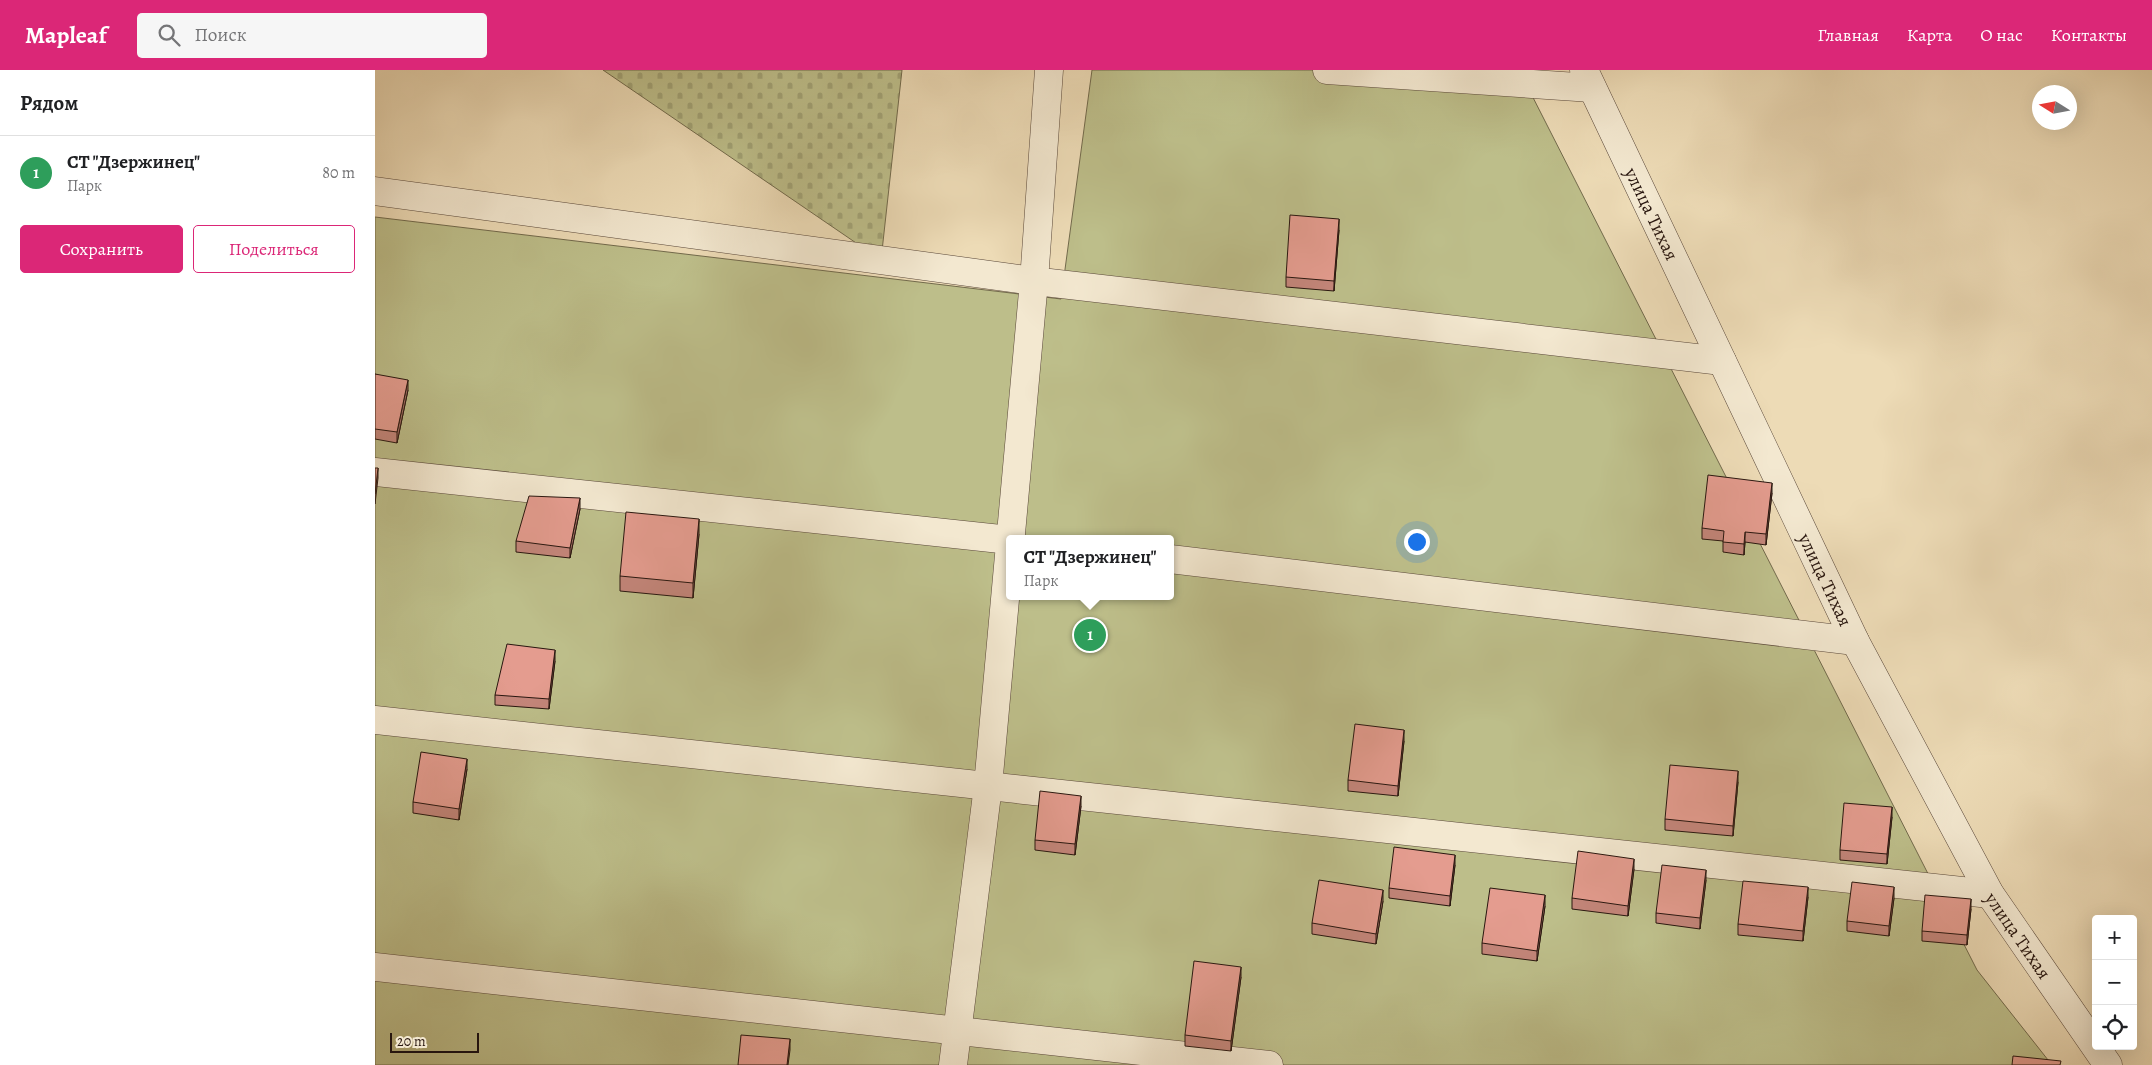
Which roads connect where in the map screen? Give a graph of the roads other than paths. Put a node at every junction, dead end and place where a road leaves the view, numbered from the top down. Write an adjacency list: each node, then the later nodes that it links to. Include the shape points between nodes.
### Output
1 (1049, 70): 5 (street)
2 (1327, 70): 3 (street)
3 (1588, 79): 6 (street, улица Тихая)
4 (375, 191): 5 (street)
5 (1034, 281): 6 (street); 8 (street)
6 (1722, 361): 12 (street, улица Тихая)
7 (375, 472): 9 (street)
8 (1010, 535)
9 (1006, 540)
10 (1174, 559): 12 (street)
11 (1006, 585): 14 (street)
12 (1855, 640): 15 (street, улица Тихая)
13 (375, 720): 14 (street)
14 (988, 786): 15 (street); 17 (street)
15 (1990, 894): 20 (street, улица Тихая)
16 (375, 967): 17 (street)
17 (958, 1032): 18 (street); 19 (street)
18 (953, 1065)
19 (1269, 1065)
20 (2108, 1065)

